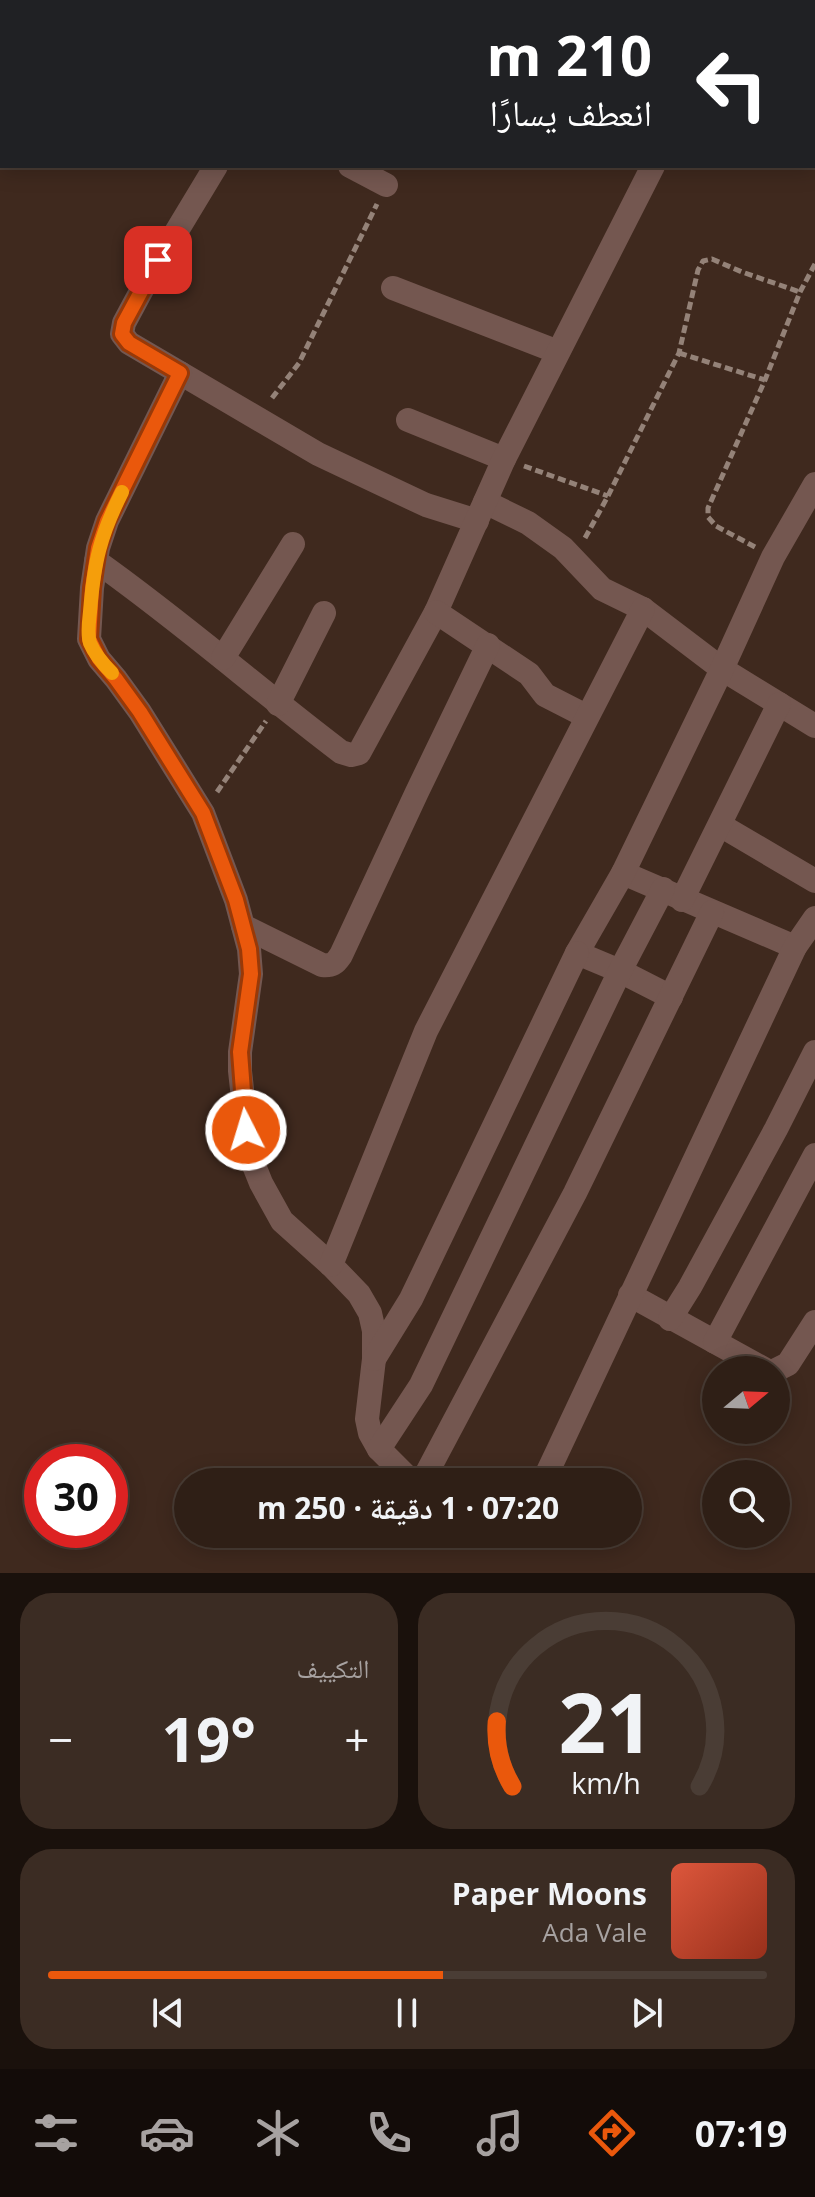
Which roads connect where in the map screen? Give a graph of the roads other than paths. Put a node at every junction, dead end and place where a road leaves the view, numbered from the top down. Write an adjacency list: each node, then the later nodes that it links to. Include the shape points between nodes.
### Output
1 (215, 168): 7 (street, via 146,282 122,334)
2 (354, 168): 4 (street)
3 (652, 168): 6 (street)
4 (386, 185)
5 (393, 288): 6 (street)
6 (558, 352): 9 (street)
7 (180, 373): 11 (street, via 318,454 400,493 426,505); 13 (street, via 107,521)
8 (408, 420): 9 (street)
9 (504, 459): 11 (street)
10 (815, 484): 19 (street, via 773,557)
11 (481, 512): 14 (street, via 528,523 574,558 602,589); 15 (street)
12 (293, 544): 18 (street)
13 (96, 561): 18 (street); 30 (street, via 89,639 203,813)
14 (643, 609): 19 (street); 22 (street)
15 (436, 612): 17 (street); 20 (street, via 359,753 341,752)
16 (324, 613): 20 (street)
17 (488, 645): 22 (street, via 529,674 545,695); 30 (street, via 336,963 322,965)
18 (223, 658): 20 (street)
19 (722, 669): 21 (street); 25 (street)
20 (278, 704)
21 (779, 704): 23 (street); 24 (street)
22 (586, 716): 37 (street, via 426,1031)
23 (813, 719)
24 (720, 825): 26 (street); 27 (street)
25 (623, 873): 27 (street); 32 (street)
26 (815, 881)
27 (672, 894): 28 (street); 33 (street)
28 (712, 912): 31 (street); 34 (street)
29 (815, 918): 31 (street)
30 (243, 926): 37 (street, via 251,974 240,1071 249,1153 282,1221)
31 (795, 947): 38 (street)
32 (577, 953): 33 (street); 43 (street, via 411,1299)
33 (620, 971): 34 (street); 45 (street, via 421,1385)
34 (671, 997): 47 (street, via 575,1193)
35 (815, 1052): 39 (street)
36 (815, 1155): 41 (street)
37 (331, 1265): 43 (street, via 370,1313)
38 (630, 1295): 39 (street); 48 (street)
39 (670, 1319): 41 (street)
40 (815, 1322): 44 (street)
41 (715, 1342): 42 (street)
42 (740, 1356)
43 (374, 1359): 45 (street, via 367,1419)
44 (790, 1361)
45 (379, 1449): 46 (street)
46 (398, 1468)
47 (429, 1468)
48 (550, 1468)

